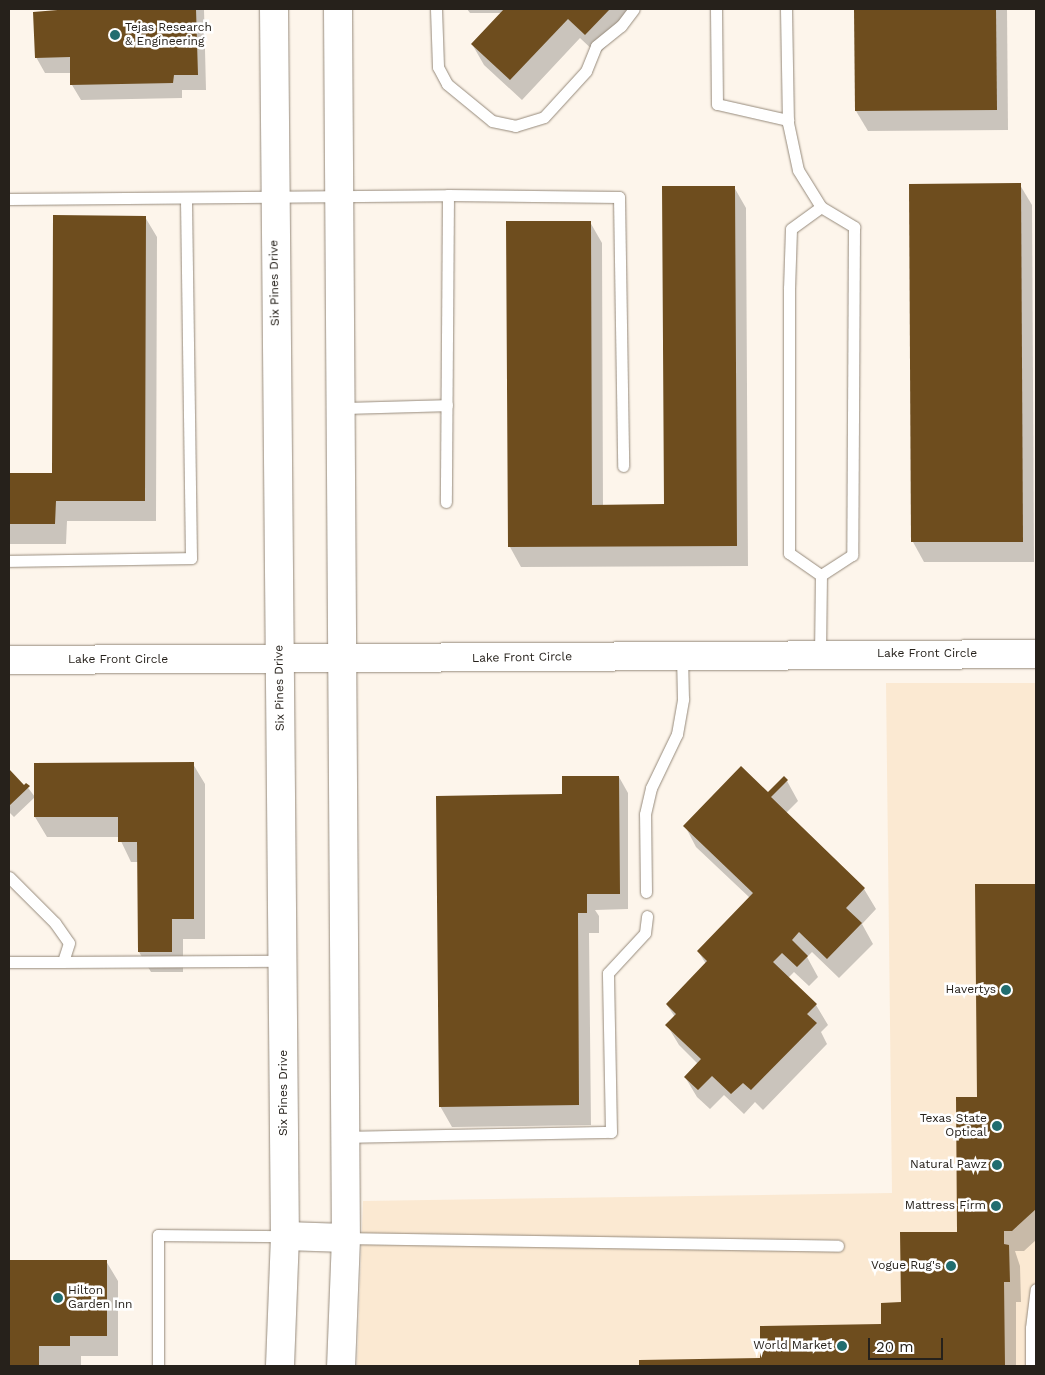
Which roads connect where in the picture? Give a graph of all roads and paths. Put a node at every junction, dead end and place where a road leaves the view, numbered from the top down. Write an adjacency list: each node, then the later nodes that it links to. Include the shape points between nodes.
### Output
1 (274, 9): 10 (street, Six Pines Drive)
2 (338, 9): 9 (street)
3 (436, 9): 4 (lane, via 438,67 447,84 492,121 515,126 544,118 586,71 596,46 621,26)
4 (634, 9)
5 (716, 9): 7 (lane, via 717,104)
6 (786, 9): 7 (lane)
7 (788, 120): 13 (lane, via 798,170)
8 (448, 195): 9 (lane); 14 (lane); 16 (lane, via 619,197)
9 (338, 196): 10 (lane); 15 (street)
10 (273, 197): 11 (lane); 24 (street, Six Pines Drive)
11 (186, 198): 12 (lane); 18 (lane, via 191,558)
12 (9, 199)
13 (821, 207): 19 (lane, via 791,229 789,288 790,553); 19 (lane, via 854,227 852,555)
14 (447, 405): 15 (lane); 17 (lane)
15 (340, 408): 25 (street)
16 (623, 466)
17 (446, 502)
18 (9, 561)
19 (821, 575): 22 (lane)
20 (1036, 654): 22 (street, Lake Front Circle)
21 (682, 655): 22 (street, Lake Front Circle); 25 (street, Lake Front Circle); 27 (lane, via 683,699 677,734 651,788 645,814)
22 (820, 655)
23 (9, 660): 24 (street, Lake Front Circle)
24 (280, 660): 25 (street, Lake Front Circle); 29 (street, Six Pines Drive)
25 (340, 660): 32 (street)
26 (9, 877): 31 (lane, via 55,923 69,943)
27 (646, 892)
28 (647, 916): 32 (lane, via 645,933 608,973 611,1132)
29 (282, 961): 31 (lane); 33 (street, Six Pines Drive)
30 (9, 962): 31 (lane)
31 (64, 962)
32 (345, 1137): 34 (street)
33 (285, 1236): 34 (street); 37 (lane, via 158,1235); 38 (street, Six Pines Drive)
34 (346, 1238): 35 (lane); 39 (street)
35 (838, 1246)
36 (1036, 1289): 40 (lane, via 1031,1328)
37 (158, 1366)
38 (280, 1366)
39 (341, 1366)
40 (1032, 1366)

